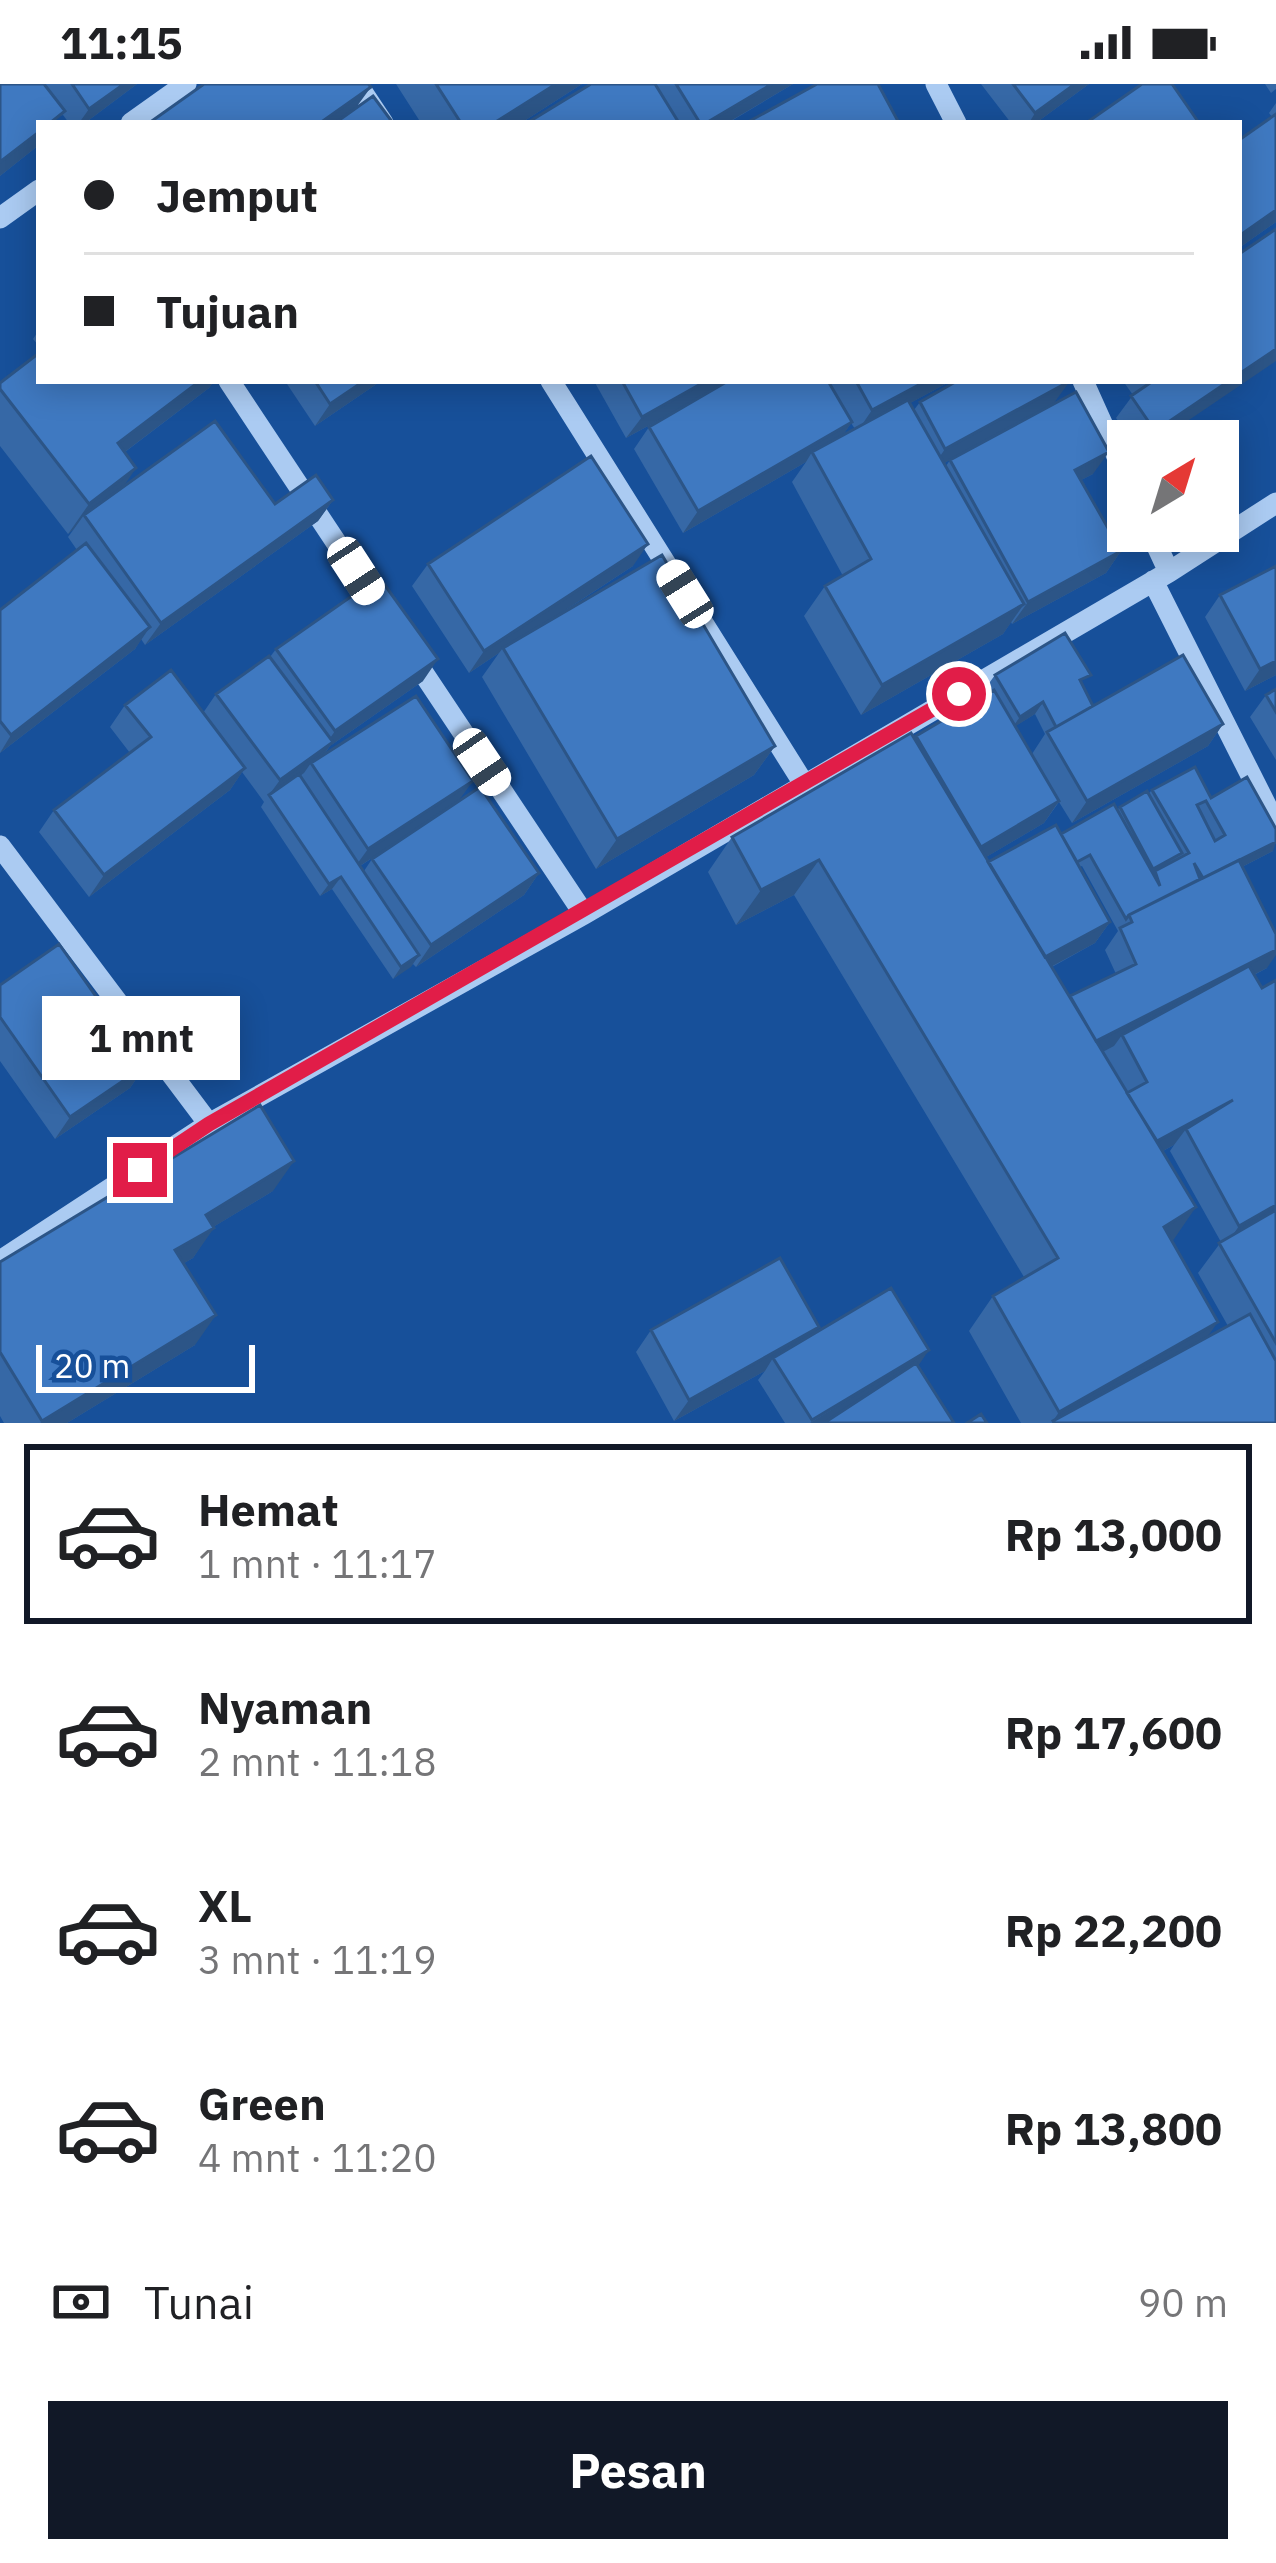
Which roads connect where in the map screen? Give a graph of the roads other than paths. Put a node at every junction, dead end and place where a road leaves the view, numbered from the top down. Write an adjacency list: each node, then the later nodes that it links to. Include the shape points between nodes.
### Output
1 (186, 84): 4 (street)
2 (357, 84): 5 (street)
3 (936, 84): 6 (street)
4 (135, 120)
5 (381, 120)
6 (954, 120)
7 (36, 192): 8 (street)
8 (0, 218)
9 (231, 384): 19 (street)
10 (553, 384): 16 (street)
11 (1084, 384): 12 (street)
12 (1107, 434)
13 (1276, 503): 15 (street)
14 (1155, 552): 15 (street)
15 (1161, 576): 16 (street); 17 (street)
16 (804, 784): 19 (street)
17 (1276, 825)
18 (0, 846): 20 (street)
19 (584, 914): 20 (street)
20 (209, 1124): 21 (street)
21 (0, 1262)

